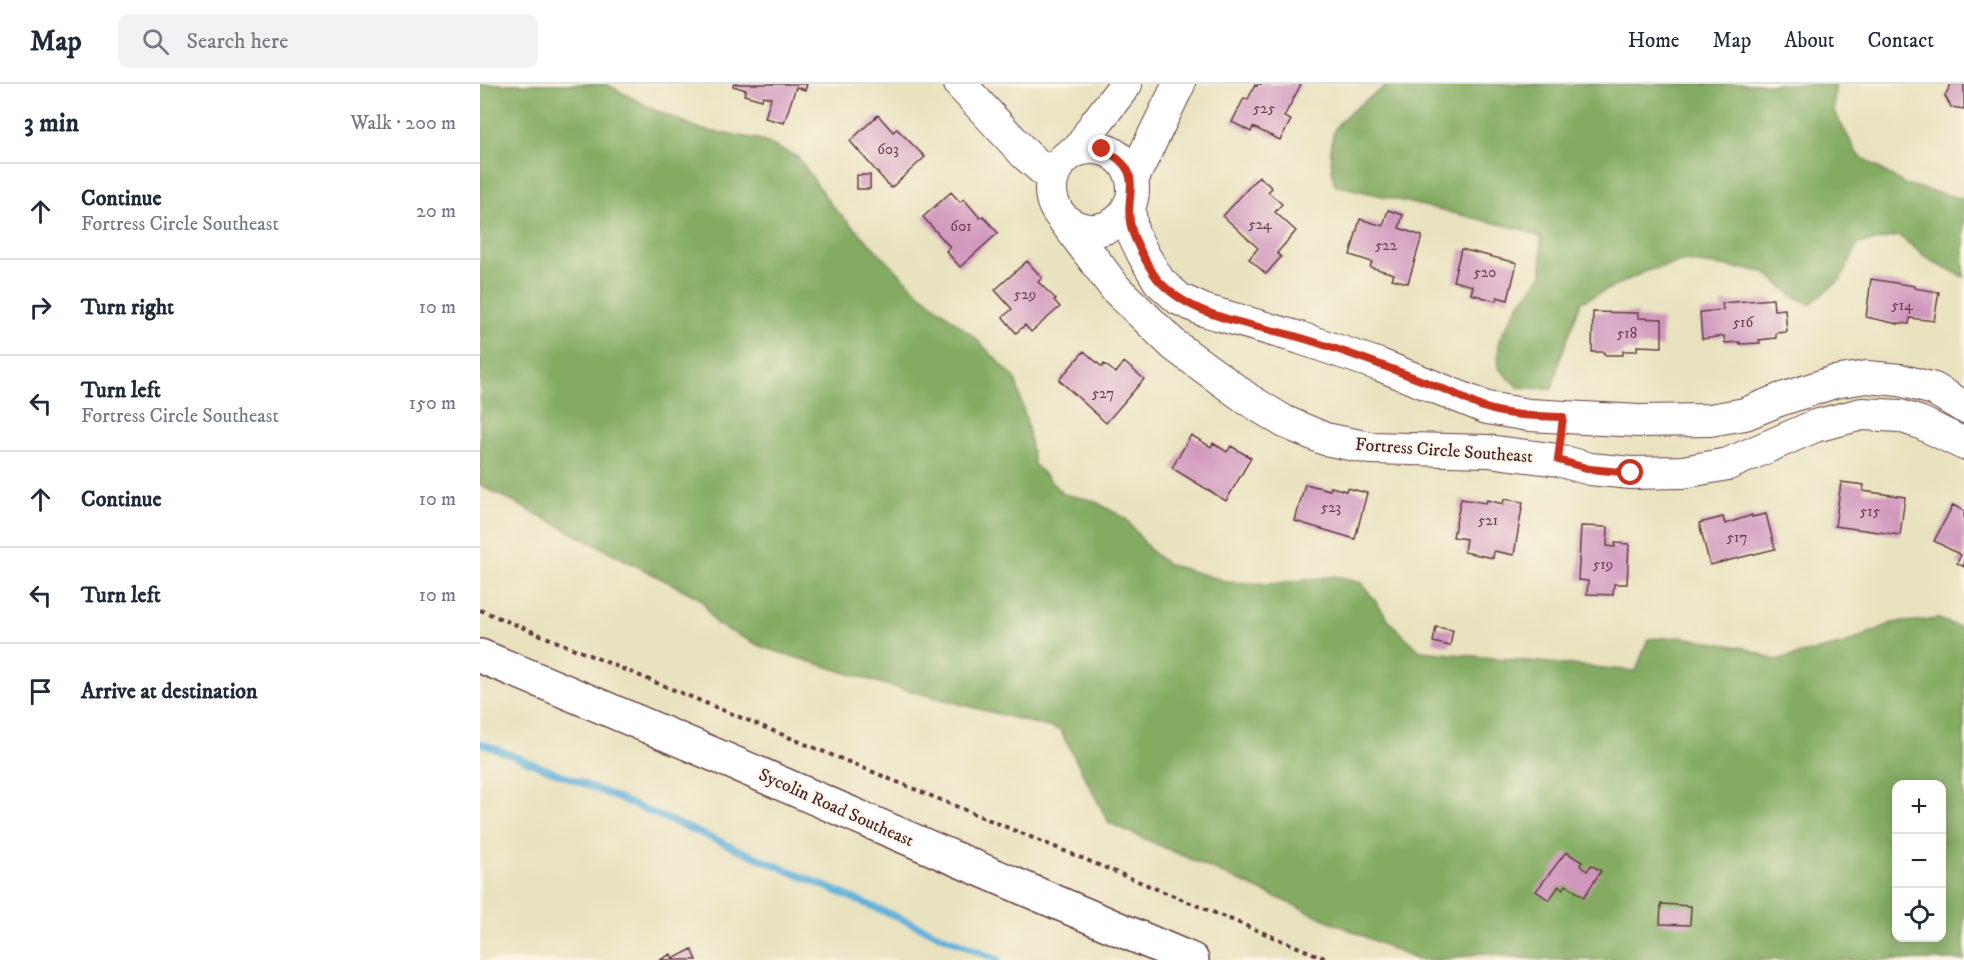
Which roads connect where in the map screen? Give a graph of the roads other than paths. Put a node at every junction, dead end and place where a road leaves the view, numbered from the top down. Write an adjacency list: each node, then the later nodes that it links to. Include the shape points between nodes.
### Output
1 (960, 84): 5 (street, via 1026,155)
2 (1126, 84): 4 (street)
3 (1179, 84): 6 (street)
4 (1079, 150): 5 (street, via 1066,157); 6 (street, via 1102,149 1118,157 1126,167)
5 (1053, 178): 7 (street, via 1051,196)
6 (1131, 192): 7 (street, via 1118,221 1106,227 1092,230); 9 (street, via 1132,231 1159,281 1179,299 1380,365 1487,408)
7 (1064, 220): 11 (street, Fortress Circle Southeast, via 1116,289 1175,346 1286,422 1325,440 1370,448 1488,451)
8 (1964, 406): 9 (street, via 1934,389 1867,377 1834,382 1745,414 1710,420)
9 (1563, 417): 11 (street)
10 (1964, 444): 11 (street, Fortress Circle Southeast, via 1900,416 1862,414 1815,426 1728,464 1683,472 1631,473 1590,469)
11 (1558, 460)
12 (480, 656): 13 (main road, Sycolin Road Southeast)
13 (1192, 960)

